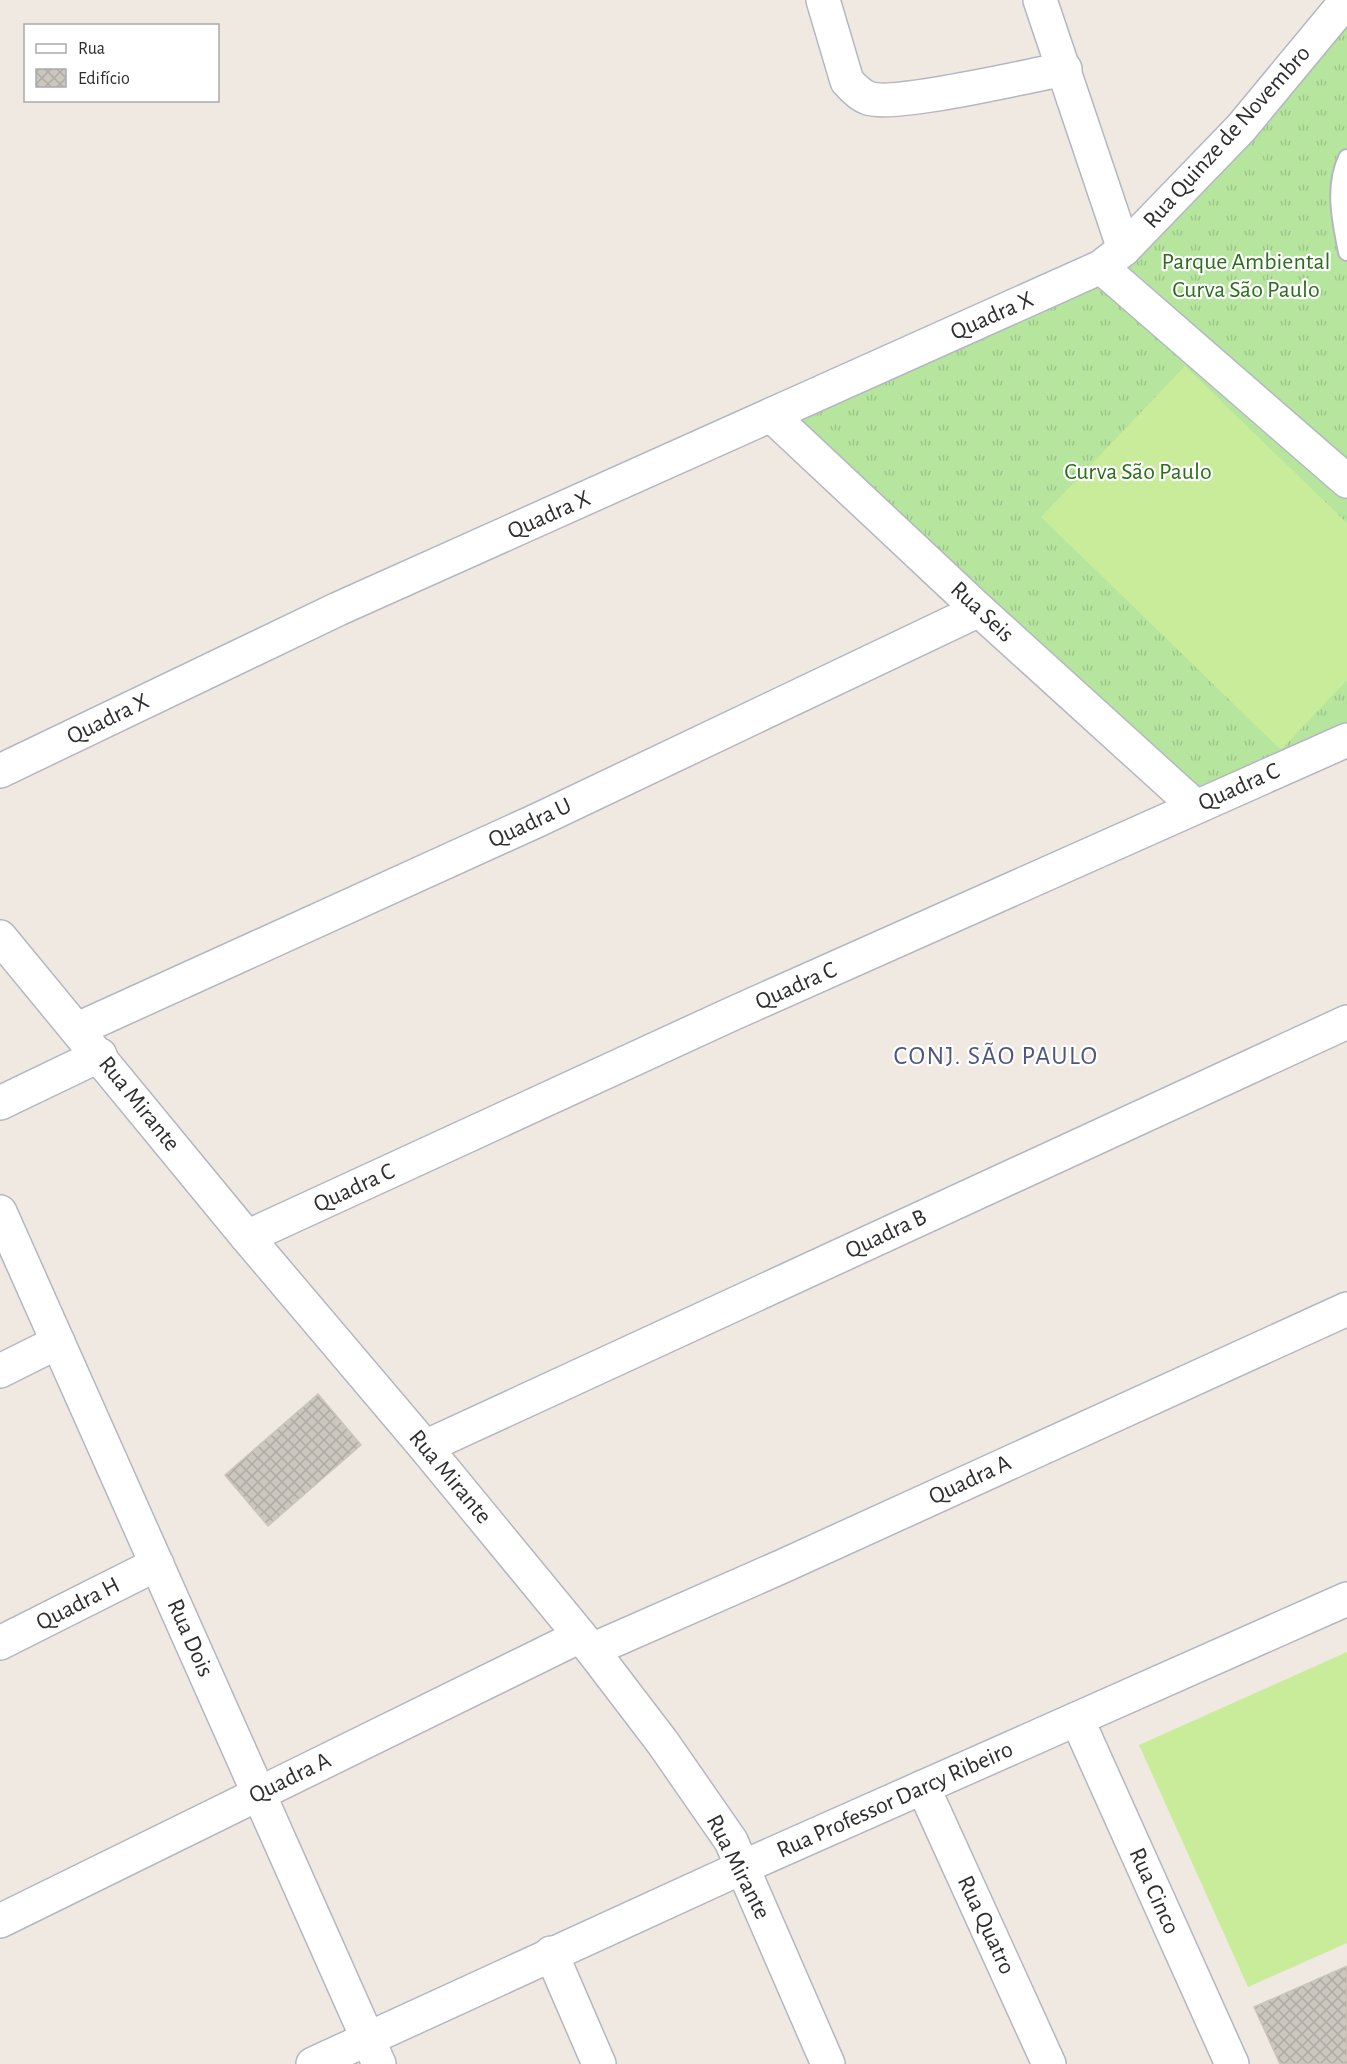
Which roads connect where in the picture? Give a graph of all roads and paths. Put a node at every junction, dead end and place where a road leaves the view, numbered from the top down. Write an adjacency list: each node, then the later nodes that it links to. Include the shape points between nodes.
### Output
1 (823, 0): 4 (street, via 842,72 855,90 870,99 901,99)
2 (1040, 0): 4 (street)
3 (1347, 0): 7 (street, Rua Quinze de Novembro, via 1241,128)
4 (1065, 69): 7 (street)
5 (1347, 158): 6 (lane, via 1341,172 1339,210)
6 (1347, 252)
7 (1113, 258): 8 (street, Quadra X); 9 (street)
8 (771, 415): 10 (street, Rua Seis); 12 (street, Quadra X, via 338,609)
9 (1347, 481)
10 (979, 610): 13 (street, Rua Seis); 16 (street, Quadra U, via 538,820)
11 (1347, 740): 13 (street, Quadra C)
12 (0, 771)
13 (1195, 806): 20 (street, Quadra C)
14 (0, 937): 16 (street, Rua Mirante)
15 (1347, 1022): 24 (street, Quadra B)
16 (78, 1029): 17 (street, Rua Mirante)
17 (100, 1055): 18 (street); 20 (street, Rua Mirante)
18 (0, 1102)
19 (0, 1212): 22 (street, Rua Dois)
20 (247, 1237): 24 (street, Rua Mirante)
21 (1347, 1309): 28 (street, Quadra A, via 783,1566)
22 (58, 1342): 23 (street); 25 (street, Rua Dois)
23 (0, 1371)
24 (425, 1447): 28 (street, Rua Mirante)
25 (157, 1564): 27 (street, Quadra H); 31 (street, Rua Dois)
26 (1347, 1599): 29 (street, Rua Professor Darcy Ribeiro)
27 (0, 1643)
28 (586, 1643): 31 (street, Quadra A); 32 (street, Rua Mirante, via 722,1825)
29 (1077, 1719): 30 (street, Rua Professor Darcy Ribeiro); 40 (street, Rua Cinco)
30 (923, 1787): 32 (street, Rua Professor Darcy Ribeiro); 39 (street, Rua Quatro)
31 (259, 1794): 33 (street, Quadra A); 35 (street, Rua Dois)
32 (743, 1868): 34 (street, Rua Professor Darcy Ribeiro); 38 (street, Rua Mirante)
33 (0, 1921)
34 (551, 1953): 35 (street, Rua Professor Darcy Ribeiro); 37 (street)
35 (373, 2051): 36 (street, Rua Professor Darcy Ribeiro)
36 (313, 2064)
37 (599, 2064)
38 (828, 2064)
39 (1049, 2064)
40 (1232, 2064)

